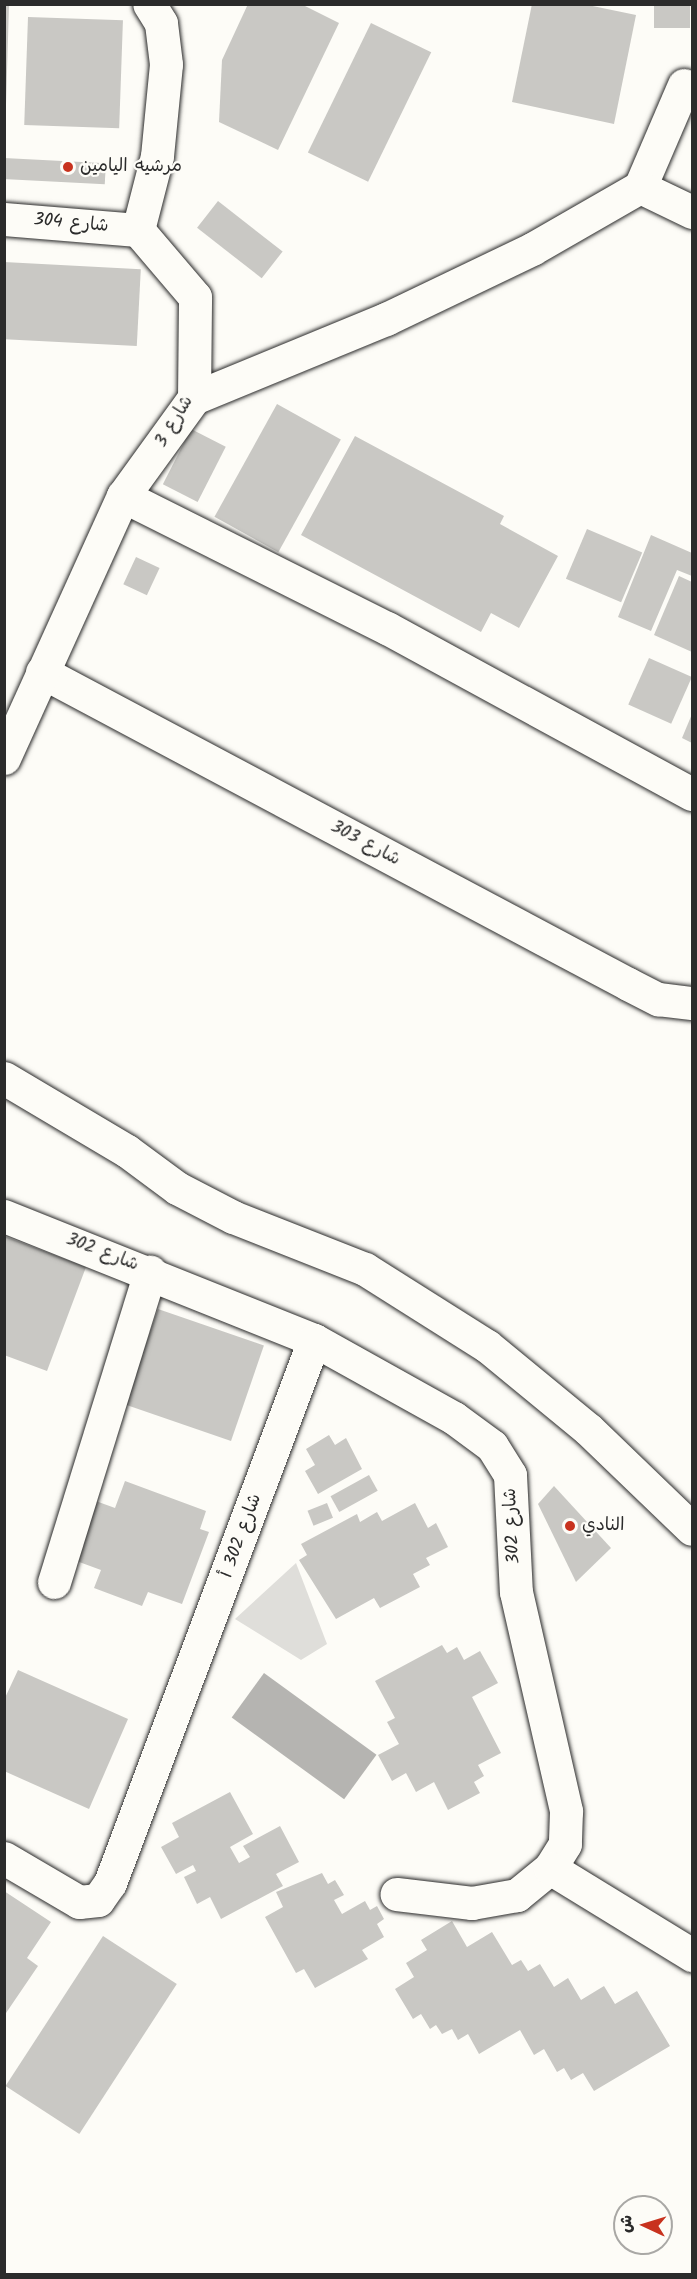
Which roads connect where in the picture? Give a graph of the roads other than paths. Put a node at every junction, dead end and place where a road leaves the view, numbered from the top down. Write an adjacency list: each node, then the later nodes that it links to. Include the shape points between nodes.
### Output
1 (149, 4): 6 (street, via 161,23 166,64 157,156)
2 (684, 86): 3 (street)
3 (640, 187): 4 (street); 7 (street, via 532,249 386,319)
4 (693, 212)
5 (4, 219): 6 (street, شارع 304)
6 (138, 230): 7 (street, شارع 3, via 195,297)
7 (194, 398): 8 (street, شارع 3)
8 (123, 496): 9 (street, شارع 3); 11 (street, via 387,628)
9 (42, 672): 10 (street, شارع 3); 12 (street, شارع 303, via 628,984 658,999)
10 (4, 758)
11 (693, 794)
12 (693, 1003)
13 (4, 1078): 17 (street, via 127,1151 177,1188 233,1217 365,1269 487,1346 588,1429)
14 (4, 1216): 15 (street, شارع 302)
15 (150, 1271): 16 (street, شارع 302); 18 (street)
16 (314, 1340): 19 (street, شارع 302 أ, via 170,1732 110,1883 98,1900 79,1902); 20 (street, شارع 302, via 454,1418 492,1446 510,1475 515,1506 516,1592 566,1811 565,1844)
17 (693, 1529)
18 (54, 1582)
19 (4, 1858)
20 (550, 1868): 21 (street, via 517,1895 472,1903); 22 (street)
21 (397, 1894)
22 (693, 1955)

